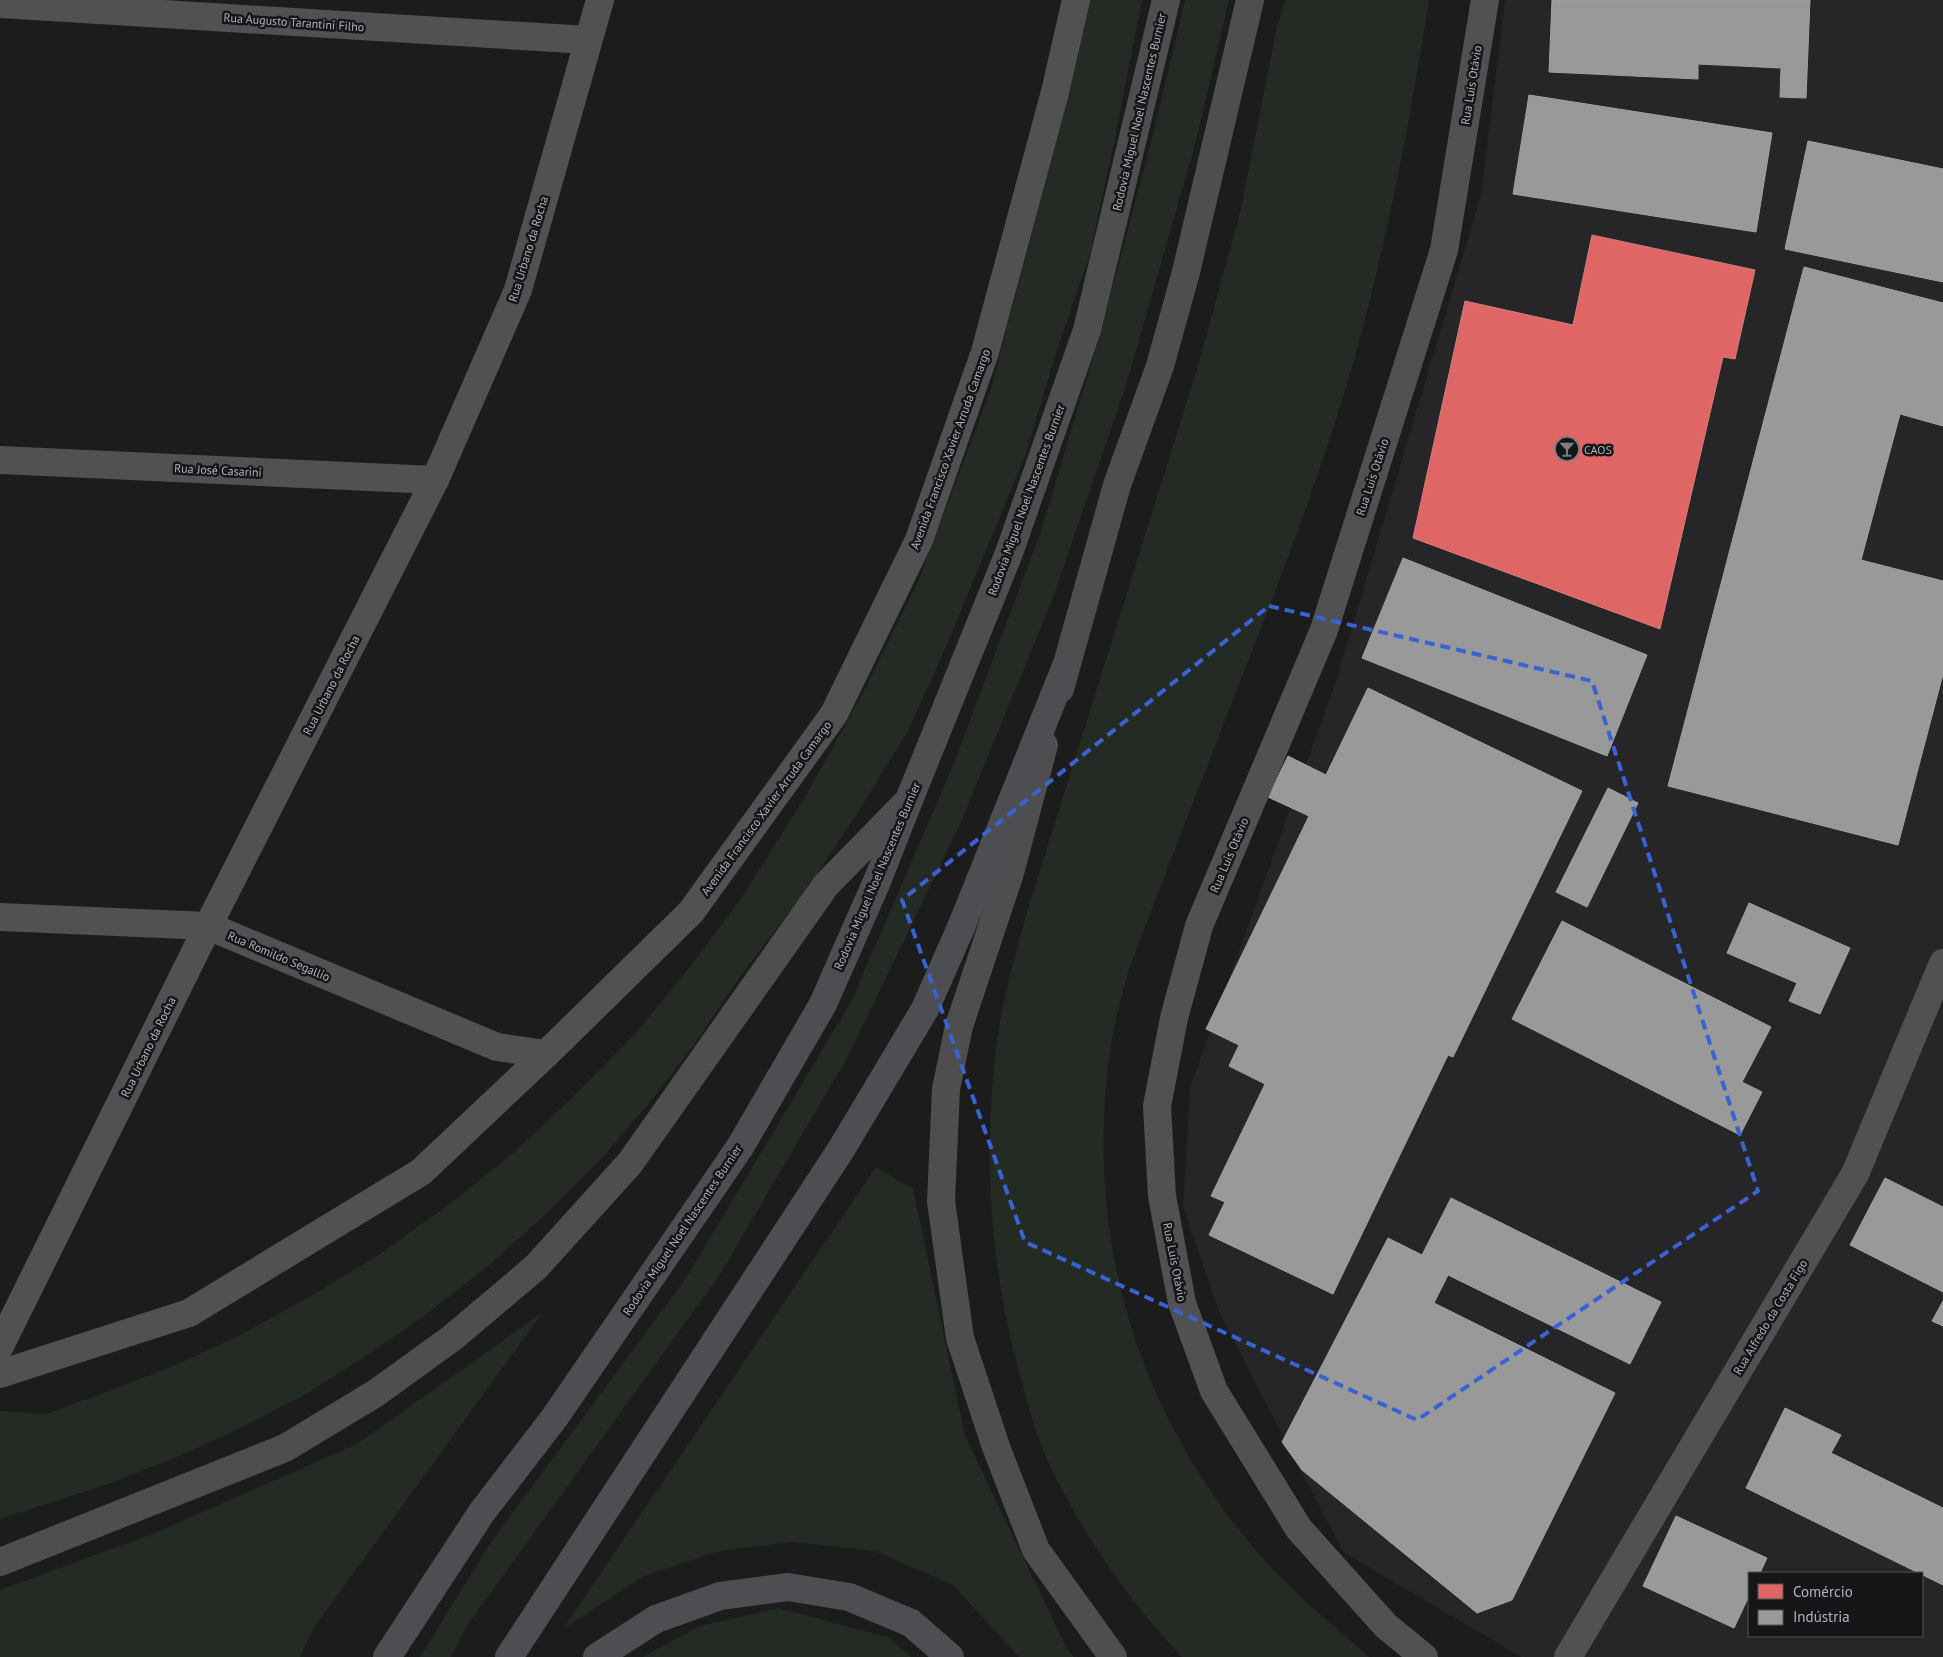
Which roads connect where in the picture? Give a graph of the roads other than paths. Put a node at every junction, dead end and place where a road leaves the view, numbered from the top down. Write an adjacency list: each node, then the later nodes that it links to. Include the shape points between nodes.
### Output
1 (600, 0): 7 (street, Rua Urbano da Rocha)
2 (1076, 0): 15 (street, Avenida Francisco Xavier Arruda Camargo, via 1055,92 985,352 919,540 834,714 691,912)
3 (1166, 0): 11 (highway, Rodovia Miguel Noel Nascentes Burnier, via 1087,330 1009,553)
4 (1250, 0): 10 (highway, via 1186,272 1160,366 1116,485)
5 (1485, 0): 24 (street, Rua Luis Otávio, via 1444,250 1324,630 1199,926 1174,1018 1157,1106 1162,1196 1182,1303 1214,1391 1299,1528 1386,1626)
6 (0, 4): 7 (street, Rua Augusto Tarantini Filho)
7 (588, 40): 9 (street, Rua Urbano da Rocha, via 518,290)
8 (0, 460): 9 (street, Rua José Casarini)
9 (435, 480): 13 (street, Rua Urbano da Rocha)
10 (1066, 666): 20 (highway, via 962,925 924,1008 842,1148); 23 (highway, via 1010,873 959,1026 946,1089 940,1201 960,1338 999,1456 1036,1550)
11 (910, 800): 18 (highway, via 826,885 630,1163 536,1267 452,1338 376,1394 285,1448); 19 (highway, Rodovia Miguel Noel Nascentes Burnier, via 822,1004 740,1147 555,1417 482,1512)
12 (0, 917): 13 (street, Rua Romildo Segallio)
13 (208, 926): 15 (street, Rua Romildo Segallio, via 497,1047); 16 (street, Rua Urbano da Rocha)
14 (1943, 963): 25 (street, Rua Alfredo da Costa Figo, via 1855,1174)
15 (546, 1054): 17 (street, Avenida Francisco Xavier Arruda Camargo, via 421,1172 189,1313)
16 (0, 1346)
17 (0, 1374)
18 (0, 1562)
19 (387, 1657)
20 (508, 1657)
21 (597, 1657): 22 (highway, via 656,1619 720,1596 788,1587 850,1597 911,1623)
22 (950, 1657)
23 (1113, 1657)
24 (1424, 1657)
25 (1568, 1657)

